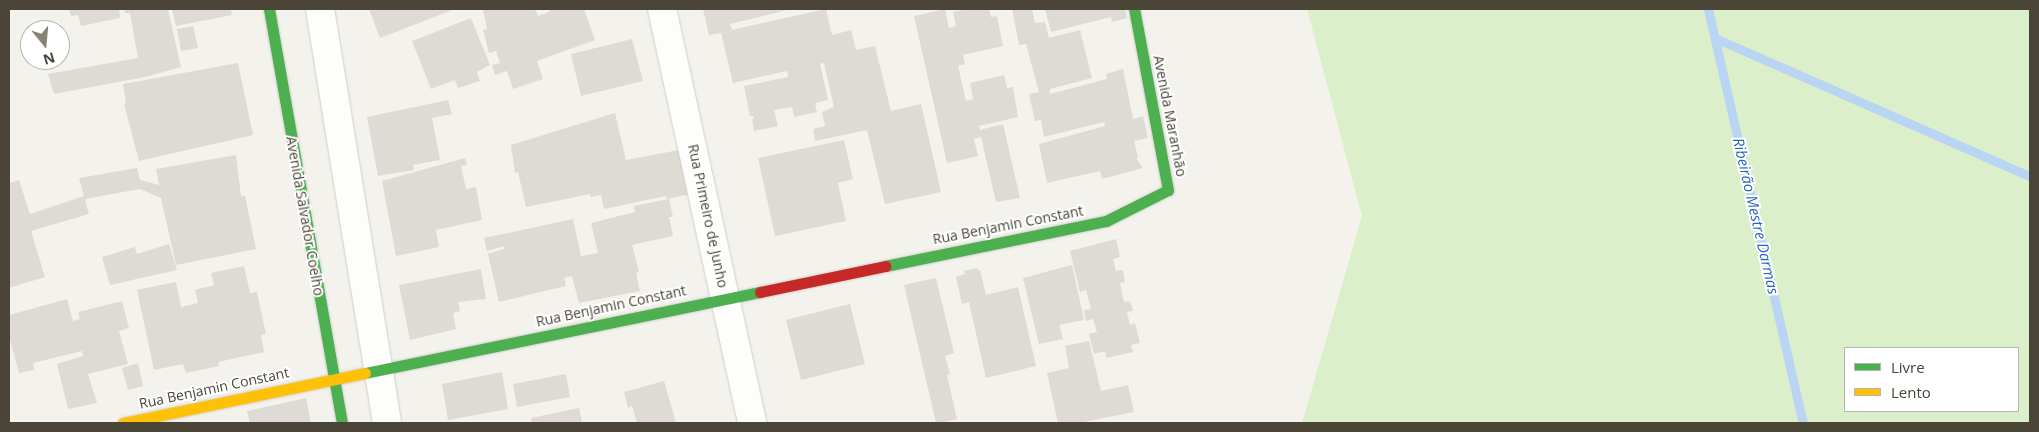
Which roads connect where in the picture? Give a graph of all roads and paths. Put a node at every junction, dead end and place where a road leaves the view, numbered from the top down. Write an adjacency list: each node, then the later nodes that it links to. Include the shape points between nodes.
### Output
1 (269, 9): 8 (street, Avenida Salvador Coelho)
2 (320, 9): 7 (street)
3 (662, 9): 6 (street, Rua Primeiro de Junho)
4 (1134, 9): 5 (street, Avenida Maranhão, via 1168,190)
5 (1106, 221): 6 (street, Rua Benjamin Constant)
6 (726, 298): 7 (street, Rua Benjamin Constant); 12 (street, Rua Primeiro de Junho)
7 (377, 369): 8 (street, Rua Benjamin Constant); 11 (street)
8 (334, 378): 9 (street, Rua Benjamin Constant); 10 (street, Avenida Salvador Coelho)
9 (123, 423)
10 (342, 423)
11 (387, 423)
12 (752, 423)

